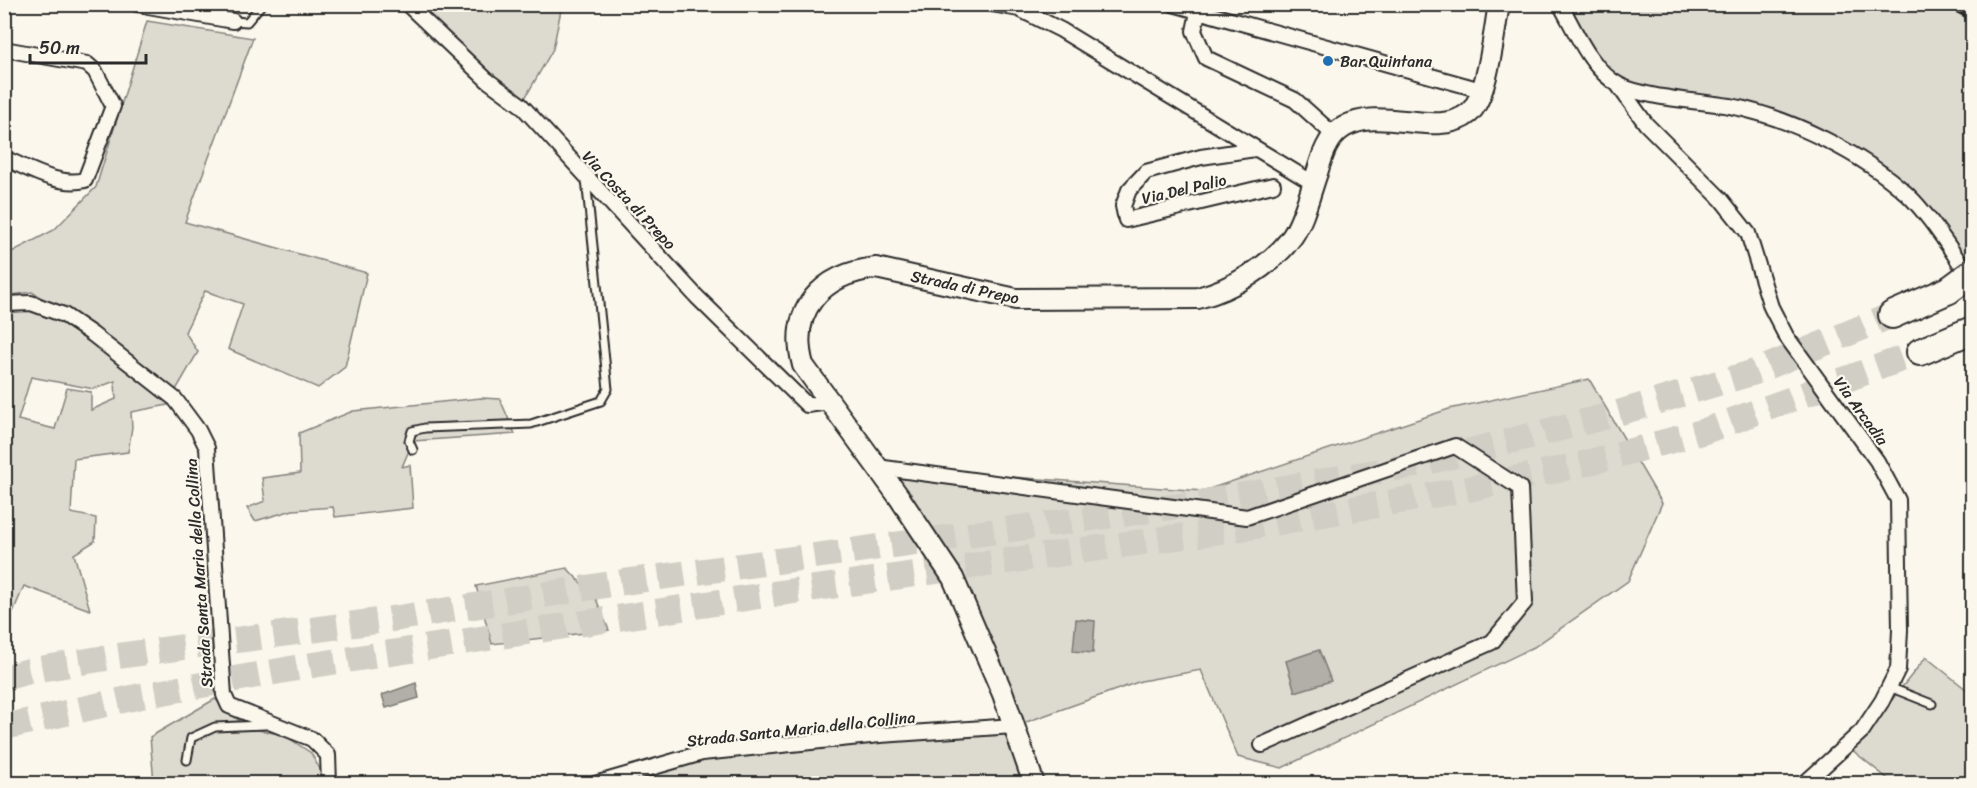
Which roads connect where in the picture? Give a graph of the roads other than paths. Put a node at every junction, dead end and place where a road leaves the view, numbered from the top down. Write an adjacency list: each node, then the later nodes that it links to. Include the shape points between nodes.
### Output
1 (137, 4): 9 (street)
2 (262, 4): 9 (lane, via 247,22)
3 (407, 4): 16 (street, Via Costa di Prepo, via 487,80 521,105)
4 (992, 4): 14 (street, via 1019,9 1061,30)
5 (1173, 4): 8 (street)
6 (1499, 4): 12 (street)
7 (1560, 4): 11 (street, Via Arcadia, via 1595,63)
8 (1198, 12): 12 (street); 13 (street, via 1194,31 1206,58 1295,100)
9 (233, 21)
10 (4, 49): 15 (street, via 87,64 95,71 113,106 86,180 61,180)
11 (1618, 85): 21 (street, via 1734,107 1809,132 1872,166 1909,196 1961,265); 29 (street, Via Arcadia, via 1646,124 1721,199 1748,233 1771,307 1786,336 1877,461 1898,500 1900,630 1898,669)
12 (1481, 90): 13 (street, via 1479,100 1455,121 1382,118 1344,127)
13 (1334, 135): 17 (street, Strada di Prepo)
14 (1255, 149): 17 (street); 18 (street, Via Del Palio, via 1201,157 1146,172 1129,189 1123,206 1126,220)
15 (4, 158)
16 (586, 178): 26 (street, Via Costa di Prepo, via 768,370 807,405); 27 (lane, via 608,389 601,401 531,424 412,431 409,441)
17 (1313, 183): 26 (street, Strada di Prepo, via 1293,235 1283,246 1221,292 1198,298 1016,299 876,268 857,270 834,281 812,300 799,323 803,365)
18 (1273, 185)
19 (1972, 273): 21 (highway, bridge)
20 (1972, 279): 21 (highway, bridge)
21 (1950, 291): 23 (highway)
22 (4, 304): 31 (street, Strada Santa Maria della Collina, via 31,303 64,315 175,399 198,430 207,448 224,695 229,706)
23 (1892, 315)
24 (1963, 334): 25 (highway)
25 (1920, 352)
26 (830, 402): 28 (street, Strada di Prepo)
27 (413, 450)
28 (877, 467): 32 (street, Strada di Prepo, via 953,578); 33 (street, via 1247,517 1455,446 1520,488 1525,602 1492,642)
29 (1889, 687): 30 (lane); 38 (street, Via Arcadia, via 1862,731)
30 (1932, 704)
31 (274, 724): 34 (lane, via 215,727 191,738); 35 (street, Strada Santa Maria della Collina, via 312,739 328,755)
32 (1014, 726): 36 (street, Strada Santa Maria della Collina, via 702,753); 37 (street, Strada di Prepo)
33 (1262, 745)
34 (187, 760)
35 (329, 783)
36 (595, 783)
37 (1034, 783)
38 (1804, 783)

